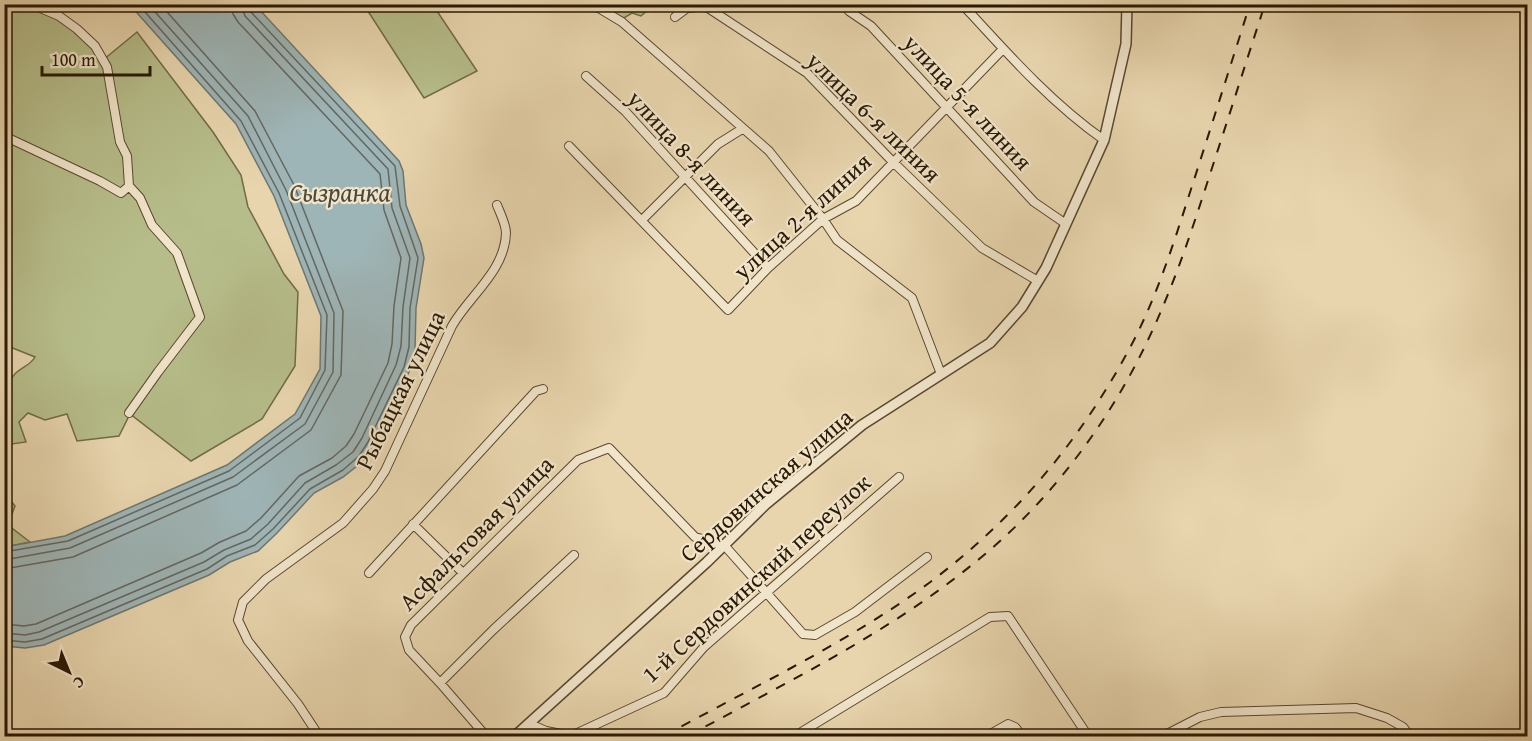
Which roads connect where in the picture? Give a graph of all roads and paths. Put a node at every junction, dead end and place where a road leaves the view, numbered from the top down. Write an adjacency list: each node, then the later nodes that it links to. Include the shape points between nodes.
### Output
1 (31, 4): 16 (street, via 77,29 95,46 107,67 120,142 127,156)
2 (592, 4): 10 (street, via 622,21)
3 (843, 4): 9 (street, улица 5-я линия, via 871,26)
4 (963, 4): 7 (street)
5 (1127, 4): 12 (street, Сердовинская улица, via 1126,44)
6 (675, 17): 14 (street, улица 6-я линия, via 695,6 705,6 807,73)
7 (1003, 49): 9 (street, улица 2-я линия); 12 (street, via 1077,121)
8 (586, 76): 15 (street, улица 8-я линия, via 625,111)
9 (947, 108): 14 (street, улица 2-я линия); 20 (street, улица 5-я линия, via 1034,202)
10 (742, 129): 15 (street, via 718,144); 18 (street, via 769,151)
11 (4, 136): 16 (street, via 121,193)
12 (1104, 140): 20 (street, Сердовинская улица)
13 (569, 146): 19 (street)
14 (892, 161): 18 (street, улица 2-я линия, via 856,201); 22 (street, улица 6-я линия, via 982,248)
15 (684, 178): 19 (street); 21 (street, улица 8-я линия)
16 (129, 186): 25 (street, via 140,198 152,225 177,253 200,317)
17 (497, 206): 36 (street, Рыбацкая улица, via 506,231 501,255 476,295 460,311 385,471 342,523 266,579 243,602 237,620 248,641)
18 (823, 219): 21 (street, улица 2-я линия); 23 (street, via 837,240 912,297)
19 (642, 220): 21 (street, улица 2-я линия, via 728,310)
20 (1066, 224): 22 (street, Сердовинская улица)
21 (768, 268)
22 (1038, 281): 23 (street, Сердовинская улица, via 1022,308 990,344)
23 (941, 374): 28 (street, Сердовинская улица, via 862,425 766,504)
24 (543, 389): 27 (street)
25 (129, 413)
26 (899, 477): 33 (street, 1-й Сердовинский переулок)
27 (413, 524): 31 (street); 32 (street)
28 (724, 545): 32 (street, Асфальтовая улица, via 695,537 609,448 578,460); 33 (street); 35 (street, Сердовинская улица)
29 (574, 555): 34 (street)
30 (927, 557): 33 (street, via 855,612 815,635 803,634)
31 (369, 573)
32 (463, 573): 34 (street, Асфальтовая улица, via 411,625 405,637 408,650)
33 (766, 592): 39 (street, 1-й Сердовинский переулок, via 704,647 664,693)
34 (440, 683): 37 (street)
35 (530, 724): 38 (street, Сердовинская улица); 39 (street, 1-й Сердовинский переулок)
36 (319, 736)
37 (486, 736)
38 (515, 736)
39 (571, 736)
40 (795, 736): 43 (street, via 990,617 1008,616)
41 (987, 736): 42 (street, via 1008,724)
42 (1022, 736)
43 (1088, 736)
44 (1163, 736): 45 (street, via 1200,717 1221,712 1356,708 1388,718)
45 (1410, 736)

